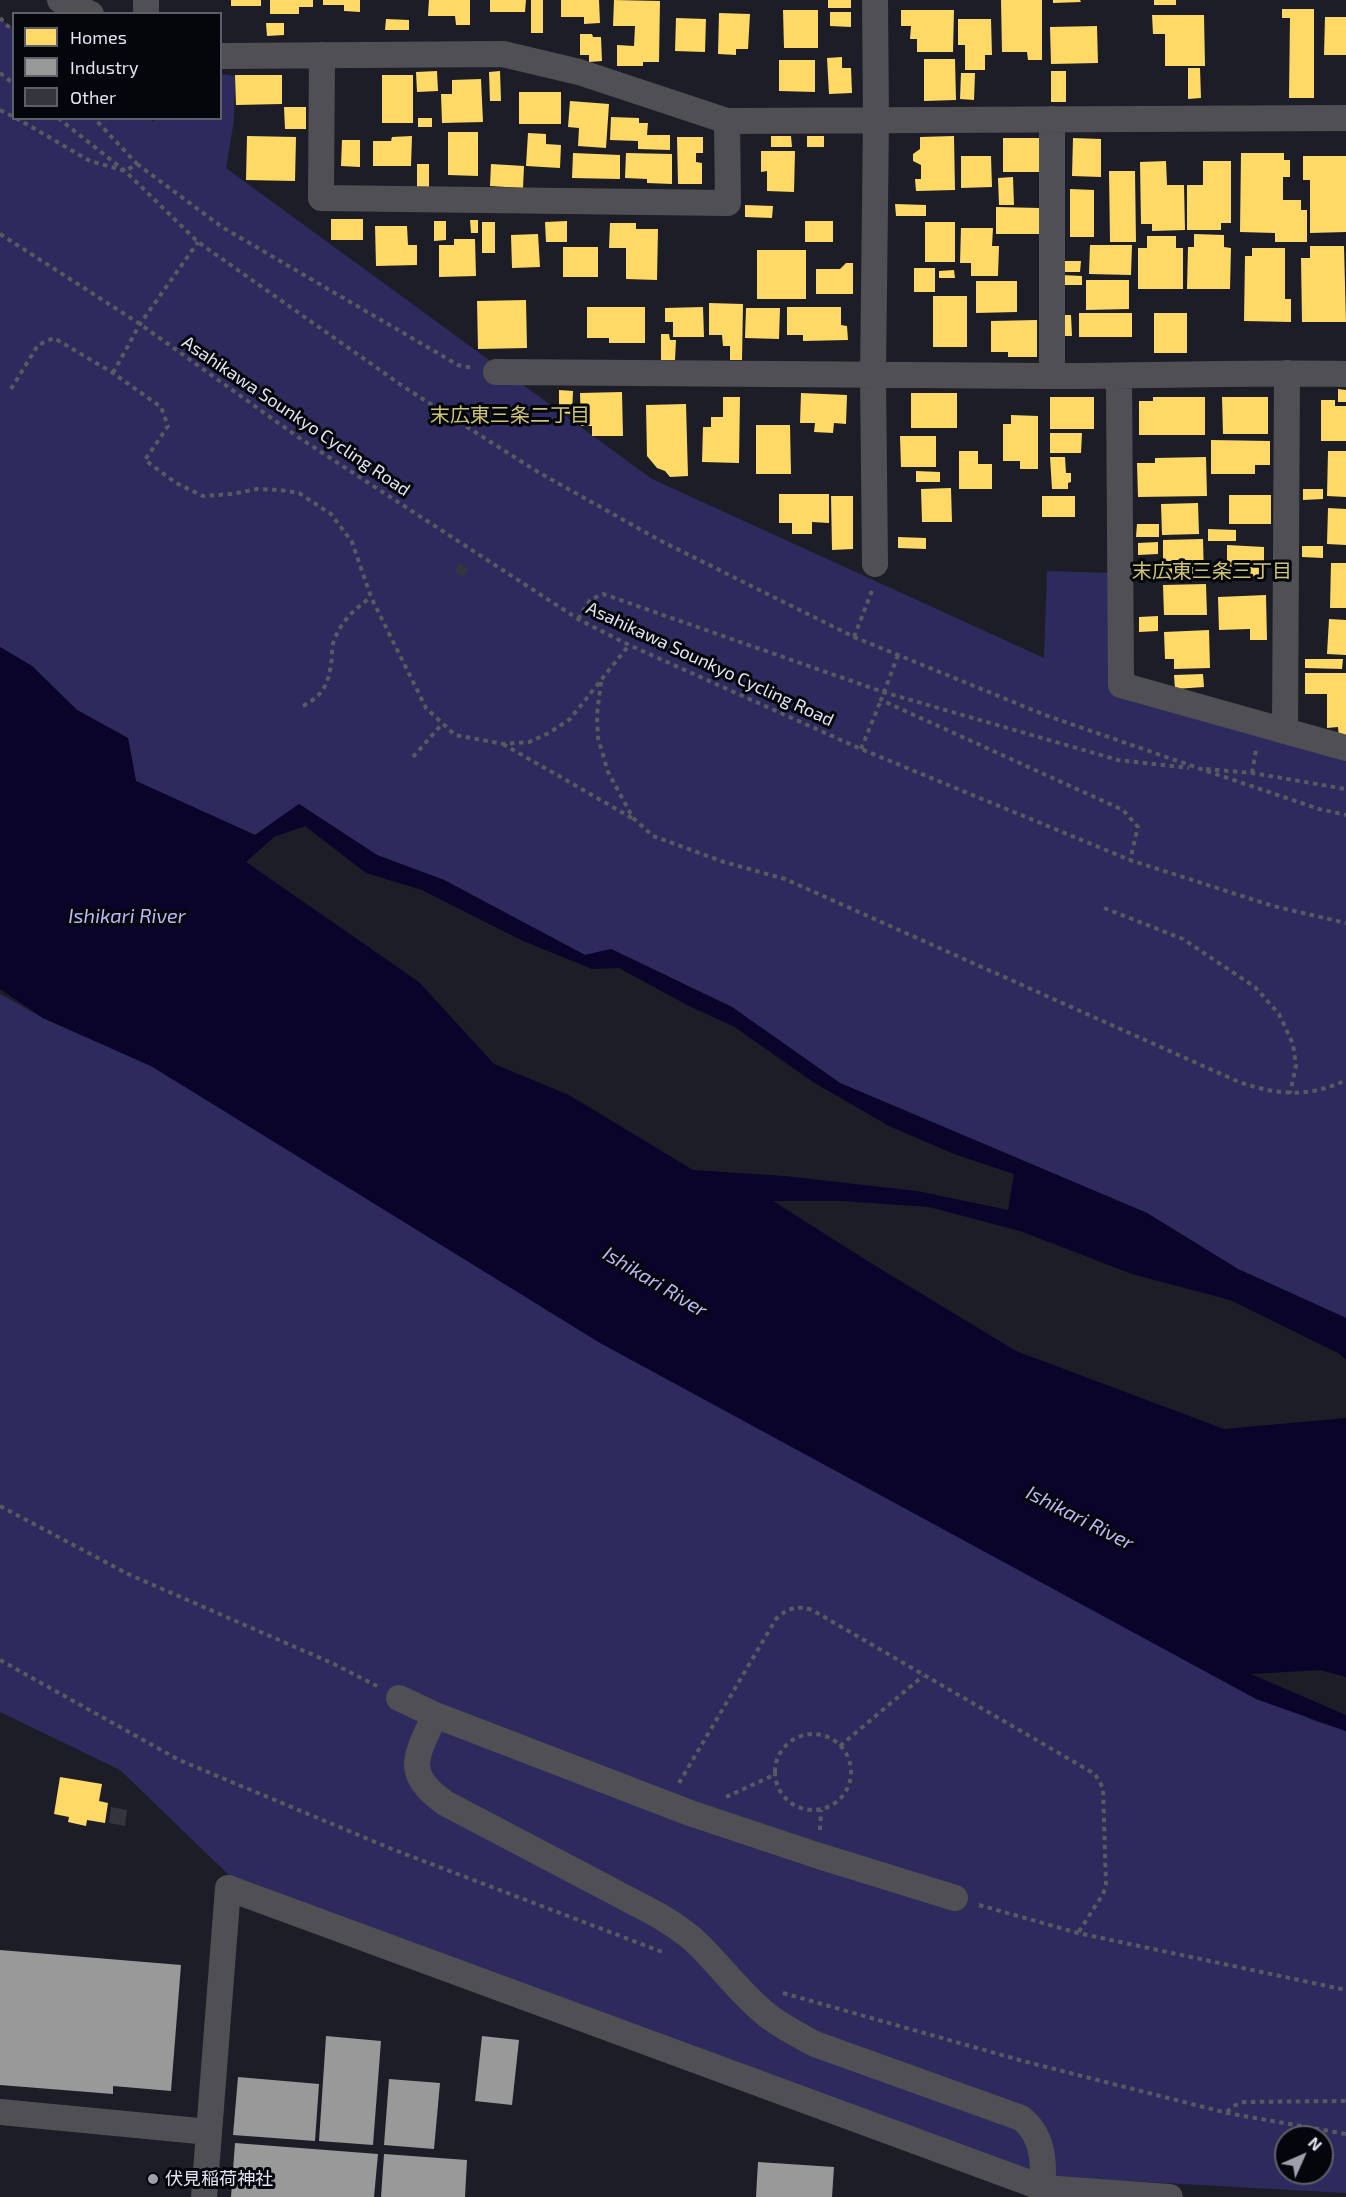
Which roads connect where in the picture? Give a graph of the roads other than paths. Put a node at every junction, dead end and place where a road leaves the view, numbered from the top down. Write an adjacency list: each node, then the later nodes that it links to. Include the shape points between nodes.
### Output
1 (60, 0): 3 (street)
2 (875, 0): 7 (street)
3 (87, 12)
4 (321, 55): 5 (street); 9 (street, via 503,54 579,72); 9 (street, via 321,198 728,203)
5 (222, 56)
6 (1346, 118): 8 (street)
7 (876, 119): 8 (street); 9 (street); 13 (street)
8 (1052, 119): 14 (street)
9 (727, 121)
10 (496, 372): 13 (street)
11 (1287, 373): 12 (street); 15 (street); 17 (street)
12 (1346, 374)
13 (873, 376): 14 (street); 16 (street)
14 (1052, 376): 15 (street)
15 (1119, 376): 17 (street, via 1121,685)
16 (875, 564)
17 (1285, 731): 18 (street)
18 (1346, 748)
19 (399, 1698): 20 (street)
20 (435, 1715): 21 (street, via 678,1809); 24 (street, via 416,1768 432,1794 680,1928 767,2015 815,2044 1021,2118 1031,2126 1041,2145)
21 (955, 1898)
22 (0, 2112): 23 (street)
23 (209, 2132): 24 (street, via 228,1888); 25 (street)
24 (1042, 2192): 26 (street)
25 (204, 2197)
26 (1170, 2197)

